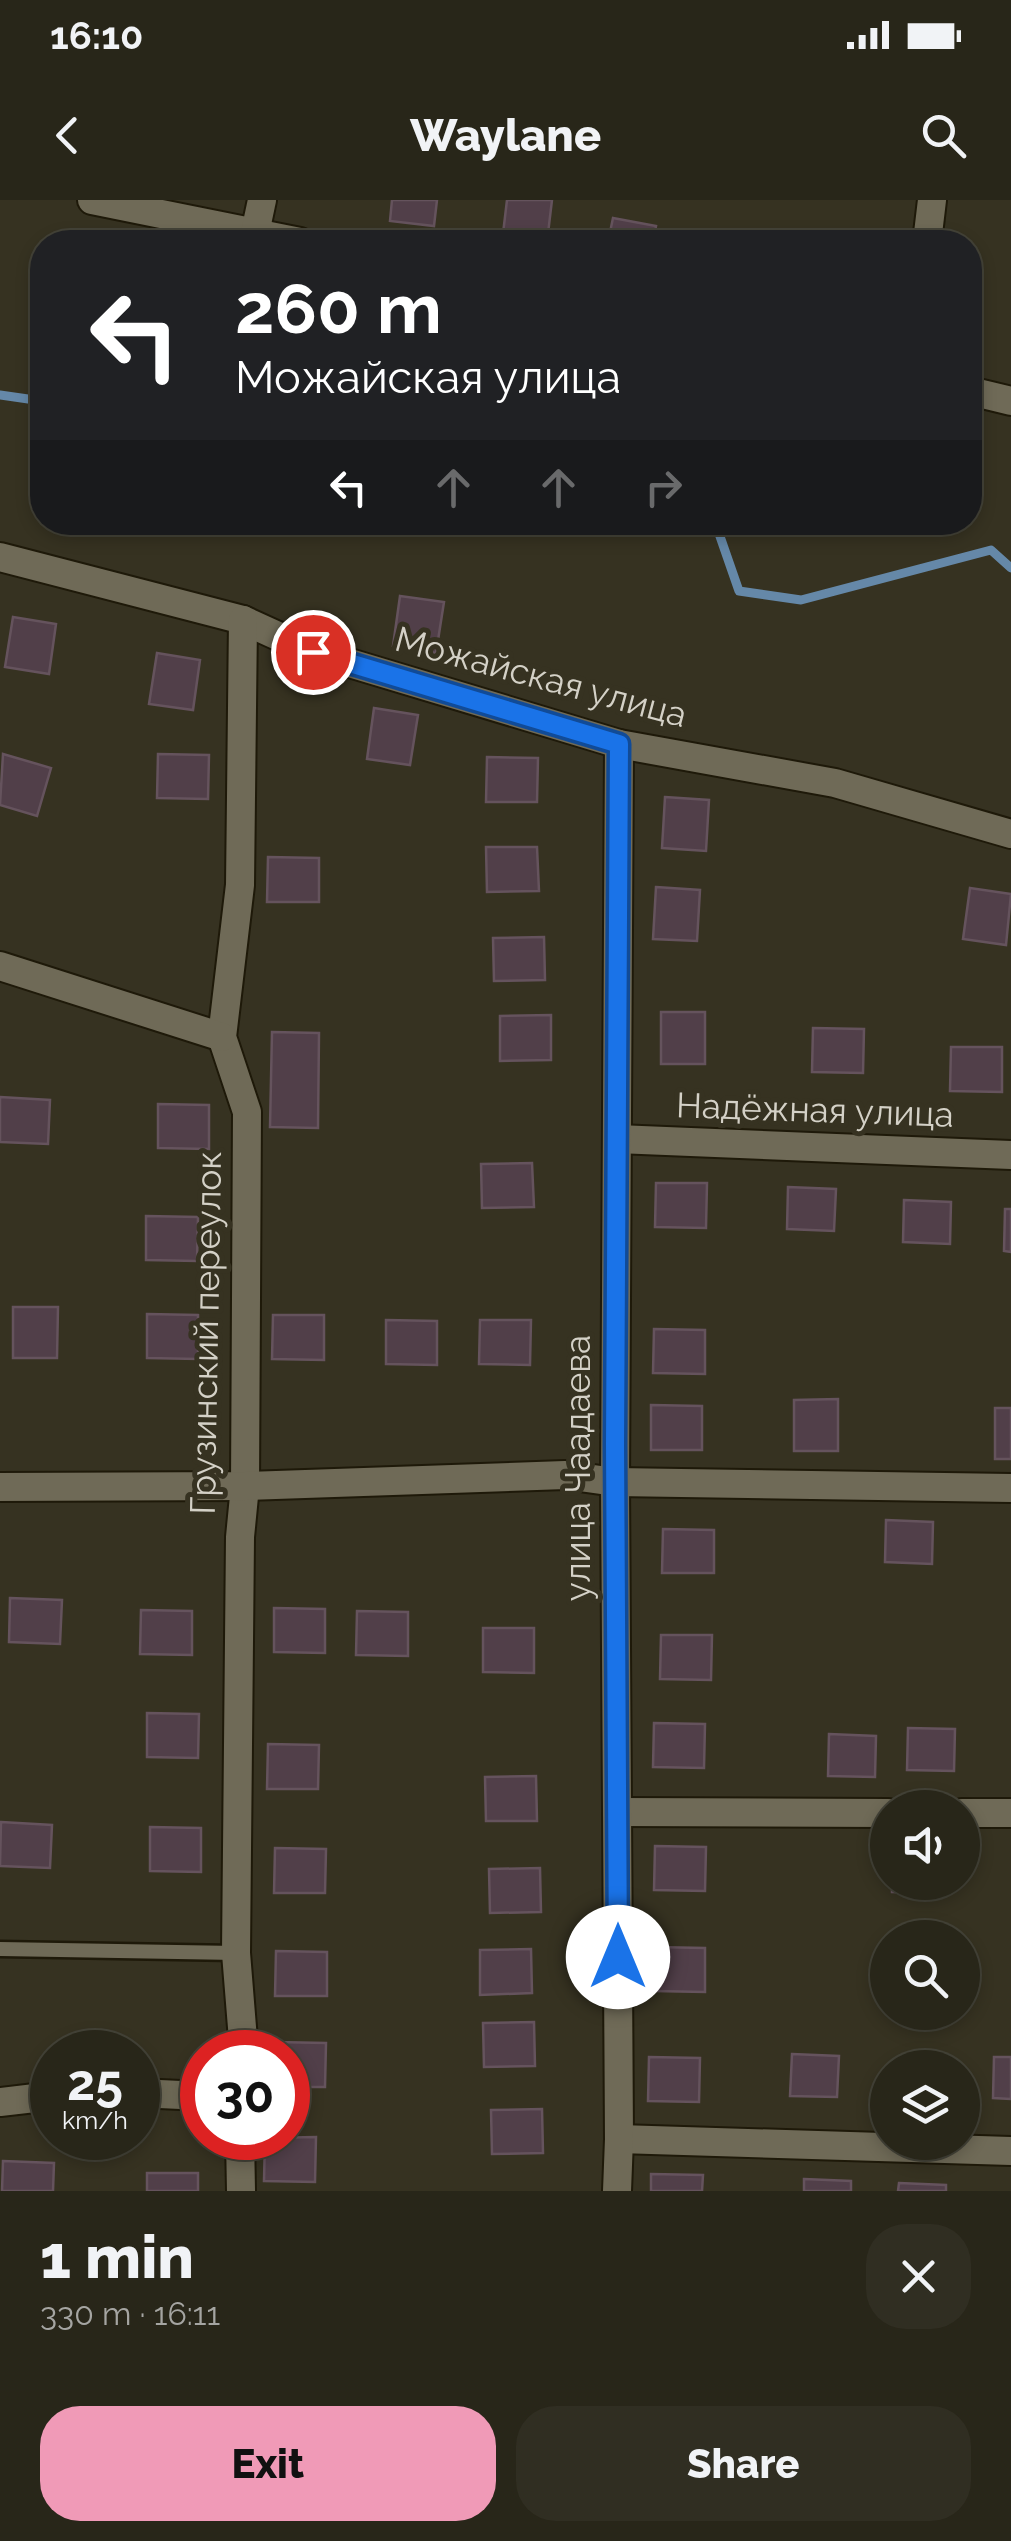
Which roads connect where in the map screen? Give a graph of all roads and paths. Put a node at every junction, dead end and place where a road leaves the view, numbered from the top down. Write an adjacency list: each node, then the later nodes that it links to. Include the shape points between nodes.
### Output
1 (92, 200): 4 (street)
2 (262, 200): 5 (street)
3 (932, 200): 6 (street)
4 (240, 230)
5 (256, 230)
6 (928, 230)
7 (982, 394): 8 (street)
8 (1011, 401)
9 (0, 558): 10 (street, Можайская улица)
10 (243, 620): 11 (street, Можайская улица, via 313,652); 14 (street, Грузинский переулок, via 240,885)
11 (619, 744): 12 (street, Можайская улица, via 835,783); 15 (street, улица Чаадаева)
12 (1011, 834)
13 (0, 966): 14 (street)
14 (222, 1037): 18 (street, Грузинский переулок, via 247,1112)
15 (617, 1139): 16 (street, Надёжная улица); 17 (street, улица Чаадаева)
16 (1011, 1155)
17 (615, 1482): 18 (street, via 564,1474); 20 (street); 21 (street, улица Чаадаева)
18 (245, 1486): 19 (street); 26 (street, Грузинский переулок)
19 (0, 1487)
20 (1011, 1488)
21 (617, 1812): 22 (street); 30 (street, улица Чаадаева)
22 (870, 1813)
23 (980, 1813): 24 (street)
24 (1011, 1813)
25 (0, 1949): 26 (lane)
26 (236, 1952): 27 (street, Грузинский переулок)
27 (242, 2030)
28 (30, 2099): 29 (street)
29 (0, 2102)
30 (619, 2139): 31 (street); 34 (street, улица Чаадаева)
31 (1011, 2151)
32 (240, 2160): 33 (street)
33 (240, 2191)
34 (616, 2191)

